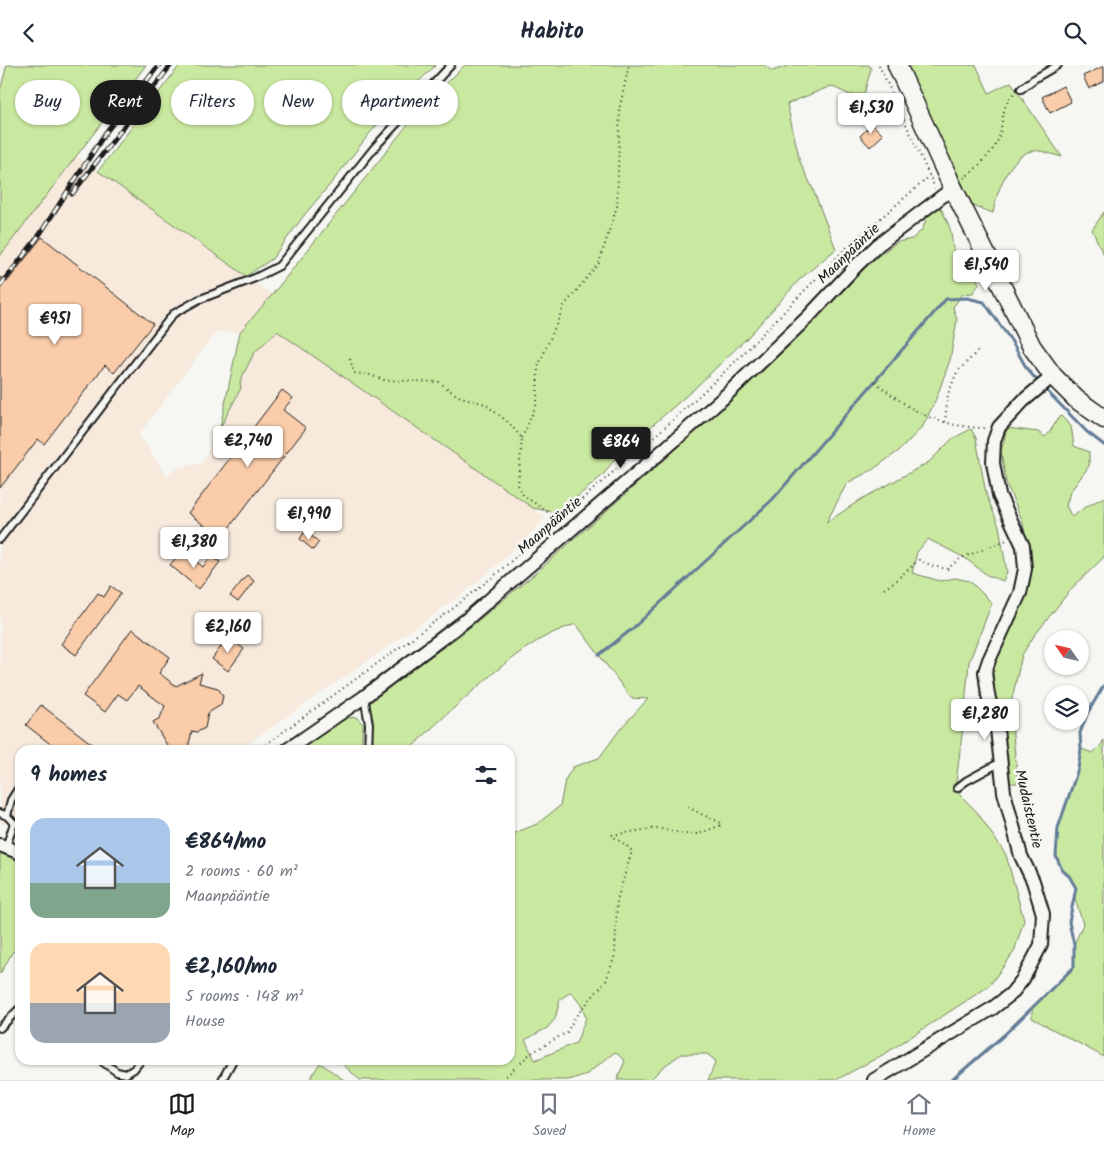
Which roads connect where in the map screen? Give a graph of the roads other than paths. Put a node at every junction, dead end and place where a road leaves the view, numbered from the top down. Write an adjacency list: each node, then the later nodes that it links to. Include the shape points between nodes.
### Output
1 (451, 65): 8 (lane, via 375,147 279,266 173,314)
2 (897, 65): 5 (street)
3 (1058, 65): 4 (lane)
4 (1021, 89)
5 (946, 193): 6 (street, via 1032,347); 9 (street, Maanpääntie, via 858,263 808,317 659,454 466,620)
6 (1053, 375): 7 (street, via 1076,399); 12 (street, Mudaistentie, via 1023,401 1000,427 994,441 993,463 999,495 1023,546 1025,569 1020,593 985,673)
7 (1104, 419)
8 (0, 539)
9 (364, 697): 10 (street, Maanpääntie); 11 (lane, via 369,724)
10 (293, 745)
11 (368, 745)
12 (1001, 762): 13 (lane); 27 (street, Mudaistentie, via 1004,792 1021,855 1044,914 1041,945 1023,979 993,1009)
13 (957, 788)
14 (15, 794): 16 (lane)
15 (0, 813): 16 (lane)
16 (8, 816): 17 (lane)
17 (15, 822)
18 (15, 827): 19 (lane)
19 (3, 846): 20 (street)
20 (15, 851)
21 (15, 1013): 22 (lane)
22 (0, 1028)
23 (107, 1065): 24 (lane, via 126,1074)
24 (137, 1065)
25 (230, 1065): 26 (lane)
26 (222, 1080)
27 (874, 1080)

